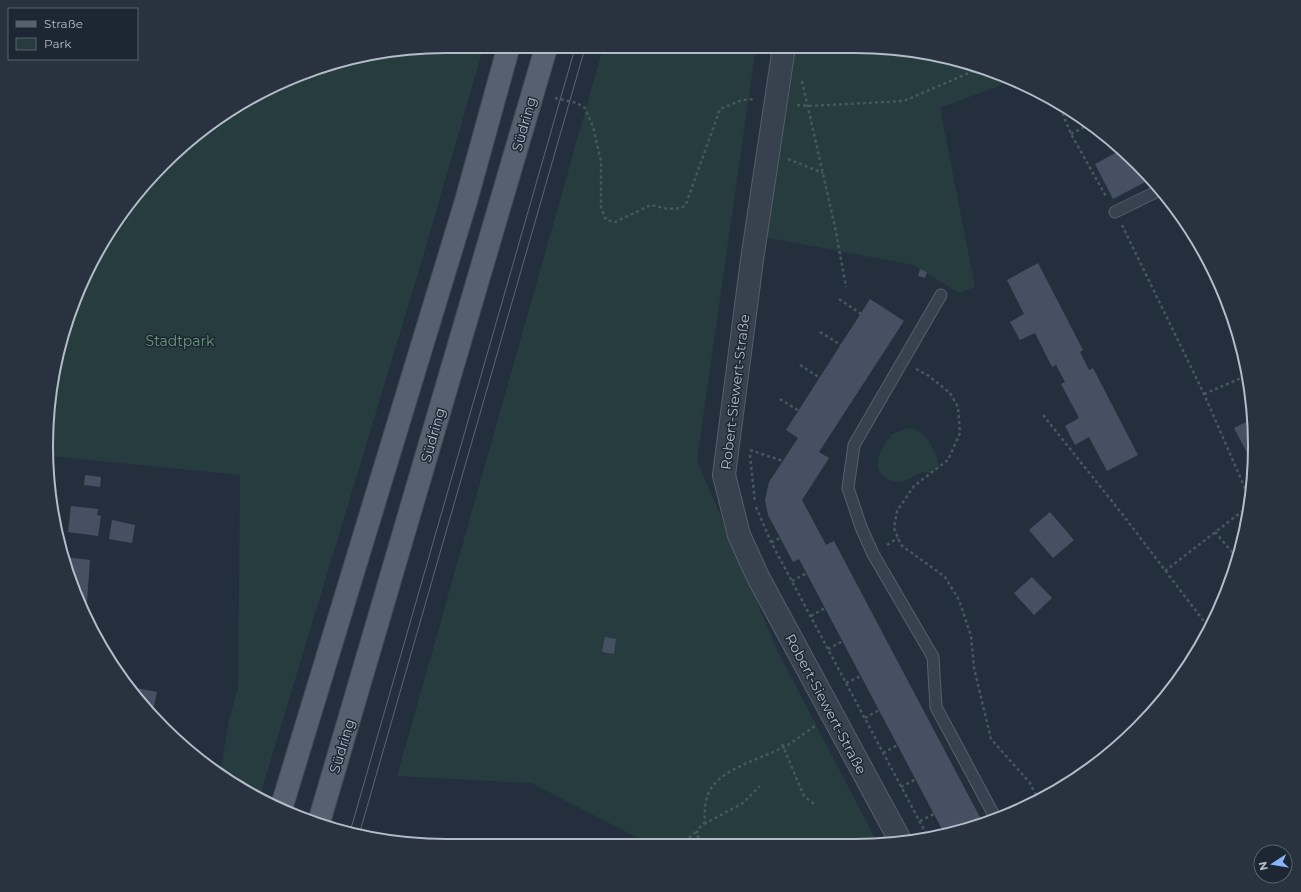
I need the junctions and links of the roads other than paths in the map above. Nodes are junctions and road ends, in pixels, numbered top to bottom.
1 (507, 53) edge
2 (545, 53) edge
3 (784, 53) edge
4 (1155, 193) edge
5 (1115, 212) road end
6 (942, 295) dead end
7 (283, 803) edge
8 (993, 813) edge
9 (320, 818) edge
10 (897, 837) edge

1 - 7 main road
2 - 9 main road, Südring
3 - 10 street, Robert-Siewert-Straße
4 - 5 lane
6 - 8 lane

